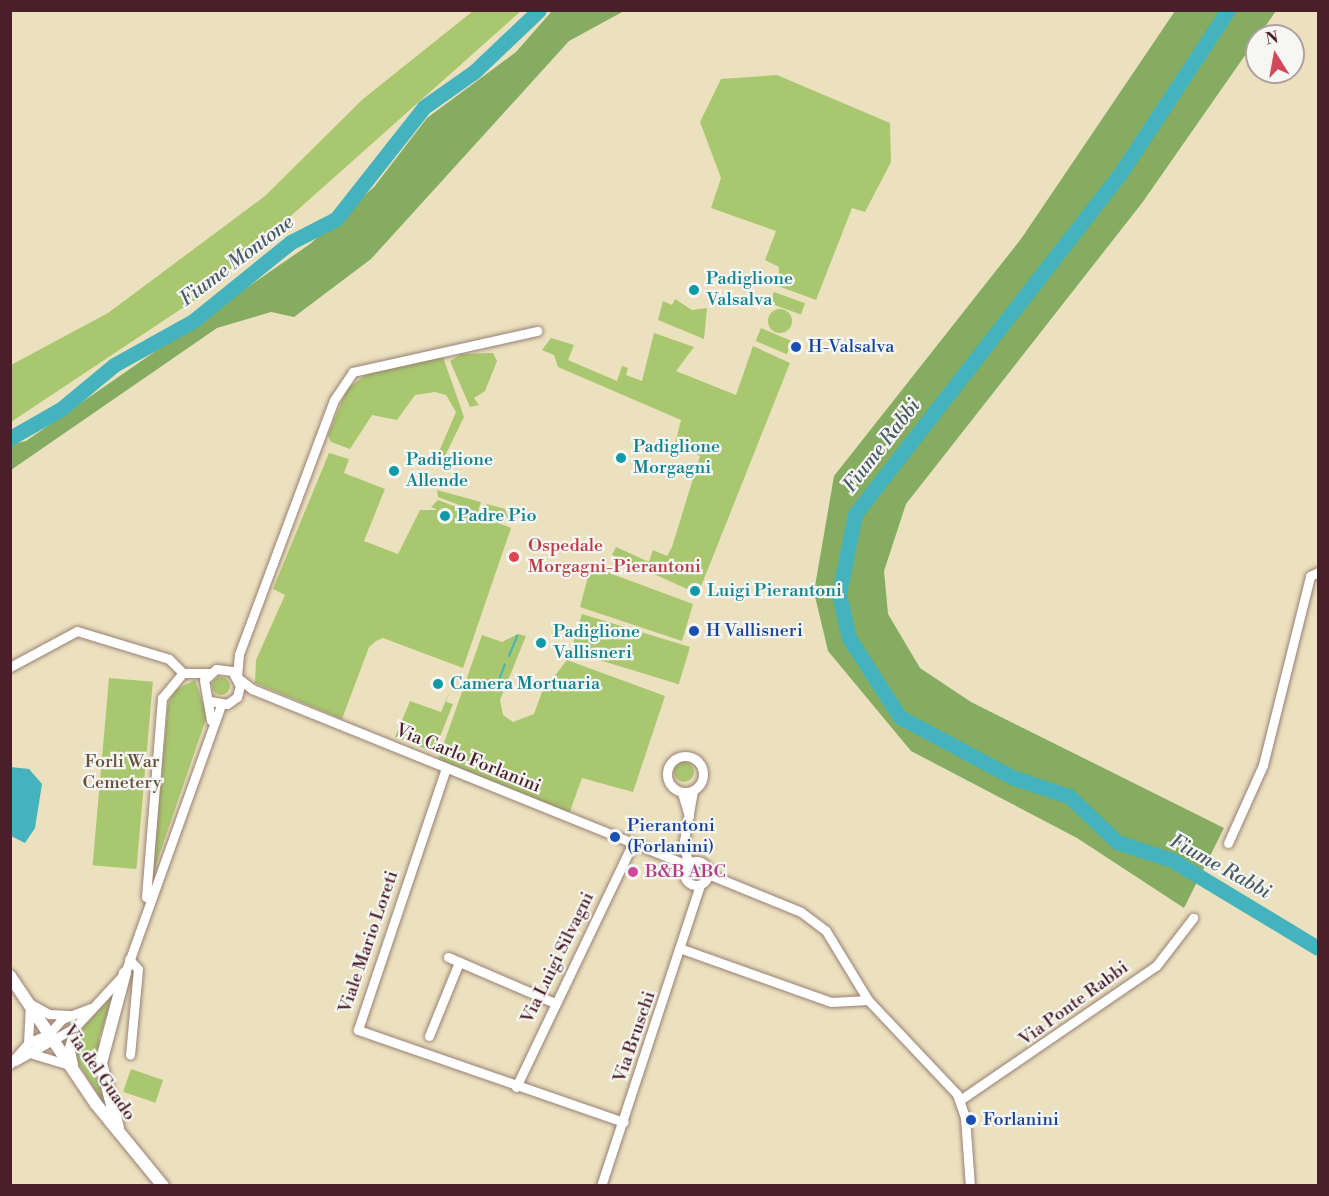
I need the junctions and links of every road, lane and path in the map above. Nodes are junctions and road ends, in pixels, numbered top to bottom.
1 (537, 331) dead end
2 (1318, 572) edge
3 (238, 660) junction
4 (10, 667) edge
5 (230, 670) junction
6 (188, 673) junction
7 (206, 677) junction
8 (238, 681) junction
9 (210, 701) junction
10 (221, 705) junction
11 (211, 723) junction
12 (446, 768) junction
13 (693, 791) junction
14 (682, 793) junction
15 (689, 816) junction
16 (1228, 843) dead end
17 (632, 845) junction
18 (689, 869) junction
19 (708, 874) junction
20 (700, 885) junction
21 (694, 897) junction
22 (145, 908) junction
23 (1193, 918) dead end
24 (682, 949) junction
25 (448, 957) dead end
26 (129, 959) junction
27 (459, 962) junction
28 (124, 973) junction
29 (10, 976) edge
30 (857, 984) junction
31 (868, 1000) junction
32 (846, 1002) junction
33 (29, 1003) junction
34 (555, 1003) junction
35 (91, 1008) junction
36 (70, 1016) junction
37 (76, 1026) junction
38 (50, 1036) junction
39 (429, 1036) dead end
40 (28, 1043) junction
41 (32, 1054) junction
42 (130, 1055) dead end
43 (11, 1063) edge
44 (74, 1070) junction
45 (516, 1087) junction
46 (960, 1101) junction
47 (623, 1122) junction
48 (120, 1135) junction
49 (164, 1185) edge
50 (601, 1185) edge
51 (970, 1185) edge

1 - 3 street
2 - 16 street
3 - 5 street
3 - 8 street
4 - 6 street
5 - 7 street
5 - 8 street
6 - 7 street
6 - 22 street
7 - 9 street
8 - 10 street
8 - 12 street, Via Carlo Forlanini
9 - 10 street
9 - 11 street
10 - 11 street
11 - 22 street
12 - 17 street, Via Carlo Forlanini
12 - 45 street, Viale Mario Loreti
13 - 14 street
13 - 14 street
13 - 15 street
14 - 15 street
15 - 18 street
17 - 18 street, Via Carlo Forlanini
17 - 34 street, Via Luigi Silvagni
18 - 19 street
18 - 20 street, Via Carlo Forlanini
18 - 21 street
19 - 20 street, Via Bruschi
19 - 30 street
20 - 21 street, Via Bruschi
21 - 24 street, Via Bruschi
22 - 26 street
23 - 46 street, Via Ponte Rabbi
24 - 32 street
24 - 47 street, Via Bruschi
25 - 27 street
26 - 28 street
26 - 42 street
27 - 34 street
27 - 39 street
28 - 35 street
28 - 48 street
29 - 33 street, Via del Guado
30 - 31 street
30 - 32 street
31 - 32 street
31 - 46 street
33 - 36 street
33 - 38 street, Via del Guado
33 - 40 street
34 - 45 street, Via Luigi Silvagni
35 - 36 street
35 - 37 street
36 - 38 street
37 - 38 street
37 - 44 street
38 - 40 street
38 - 41 street
38 - 44 street, Via del Guado
40 - 43 street
41 - 43 street
41 - 44 street
44 - 48 street, Via del Guado
45 - 47 street, Viale Mario Loreti
46 - 51 street
47 - 50 street, Via Bruschi
48 - 49 street, Via del Guado

